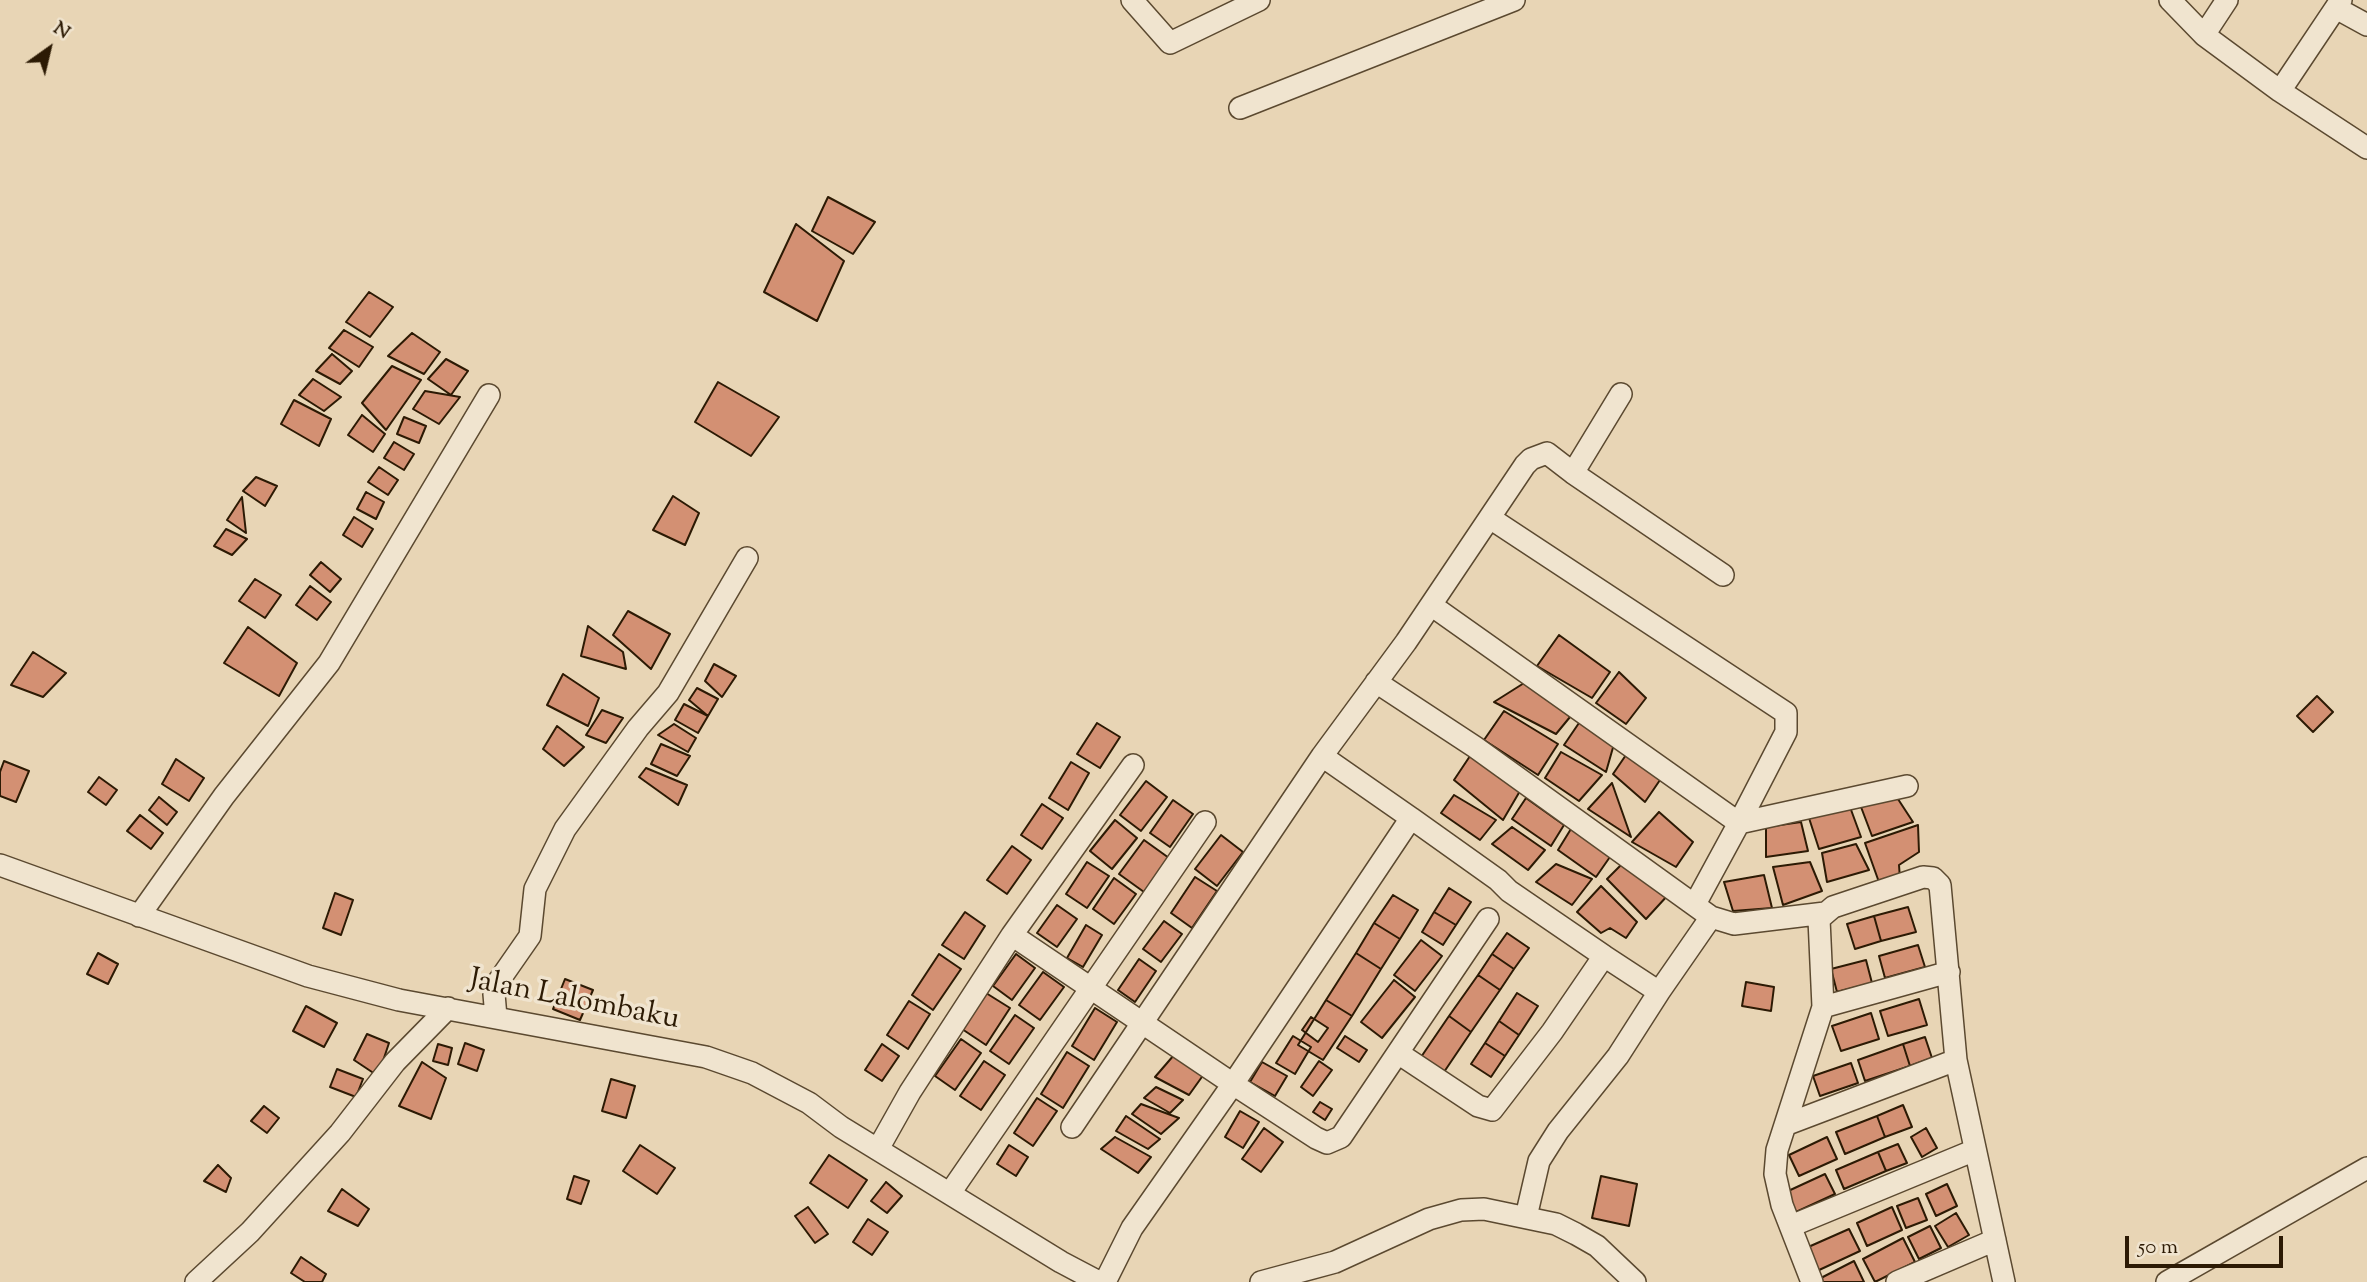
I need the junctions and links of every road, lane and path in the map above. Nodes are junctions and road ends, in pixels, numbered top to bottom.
1 (1132, 0) edge
2 (1259, 0) edge
3 (1514, 0) edge
4 (2170, 0) edge
5 (2227, 0) edge
6 (2339, 4) edge
7 (2367, 25) edge
8 (2204, 35) junction
9 (2280, 91) junction
10 (1240, 108) dead end
11 (2367, 148) edge
12 (1621, 394) dead end
13 (489, 395) dead end
14 (1573, 473) junction
15 (1490, 517) junction
16 (747, 558) dead end
17 (1723, 575) dead end
18 (1431, 605) junction
19 (1376, 682) junction
20 (1322, 757) junction
21 (1133, 765) dead end
22 (1907, 786) dead end
23 (1411, 818) junction
24 (1205, 822) dead end
25 (1739, 823) junction
26 (0, 865) edge
27 (1703, 911) junction
28 (1825, 913) junction
29 (138, 916) junction
30 (1488, 919) dead end
31 (1012, 934) junction
32 (1604, 956) junction
33 (1949, 972) junction
34 (1093, 987) junction
35 (1659, 992) junction
36 (1823, 1007) junction
37 (448, 1008) junction
38 (496, 1017) junction
39 (1141, 1021) junction
40 (1398, 1053) junction
41 (1956, 1060) junction
42 (1233, 1084) junction
43 (1785, 1125) junction
44 (1072, 1127) dead end
45 (878, 1149) junction
46 (1975, 1150) junction
47 (2367, 1168) edge
48 (950, 1193) junction
49 (1526, 1217) junction
50 (1791, 1226) junction
51 (1994, 1240) junction
52 (196, 1282) edge
53 (1099, 1282) edge
54 (1105, 1282) edge
55 (1261, 1282) edge
56 (1635, 1282) edge
57 (1812, 1282) edge
58 (1897, 1282) edge
59 (2004, 1282) edge
60 (2167, 1282) edge

1 - 2 street
3 - 10 street
4 - 8 street
5 - 8 street
6 - 7 street
6 - 9 street
8 - 9 street
9 - 11 street
12 - 14 street
13 - 29 street
14 - 15 street
14 - 17 street
15 - 18 street
15 - 25 street
16 - 38 street
18 - 19 street
18 - 25 street
19 - 20 street
19 - 27 street
20 - 23 street
20 - 39 street
21 - 31 street
22 - 25 street
23 - 32 street
23 - 42 street
24 - 34 street
25 - 27 street
26 - 29 street, Jalan Lalombaku
27 - 28 street
27 - 35 street
28 - 33 street
28 - 36 street
29 - 37 street, Jalan Lalombaku
30 - 40 street
31 - 34 street
31 - 45 street
32 - 35 street
32 - 40 street
33 - 36 street
33 - 41 street
34 - 39 street
34 - 48 street
35 - 49 street
36 - 43 street
37 - 38 street, Jalan Lalombaku
37 - 52 street
38 - 45 street, Jalan Lalombaku
39 - 42 street
39 - 44 street
40 - 42 street
41 - 43 street
41 - 46 street
42 - 54 street
43 - 50 street
45 - 48 street, Jalan Lalombaku
46 - 50 street
46 - 51 street
47 - 60 street
48 - 53 street, Jalan Lalombaku
49 - 55 street
49 - 56 street
50 - 57 street
51 - 58 street
51 - 59 street

